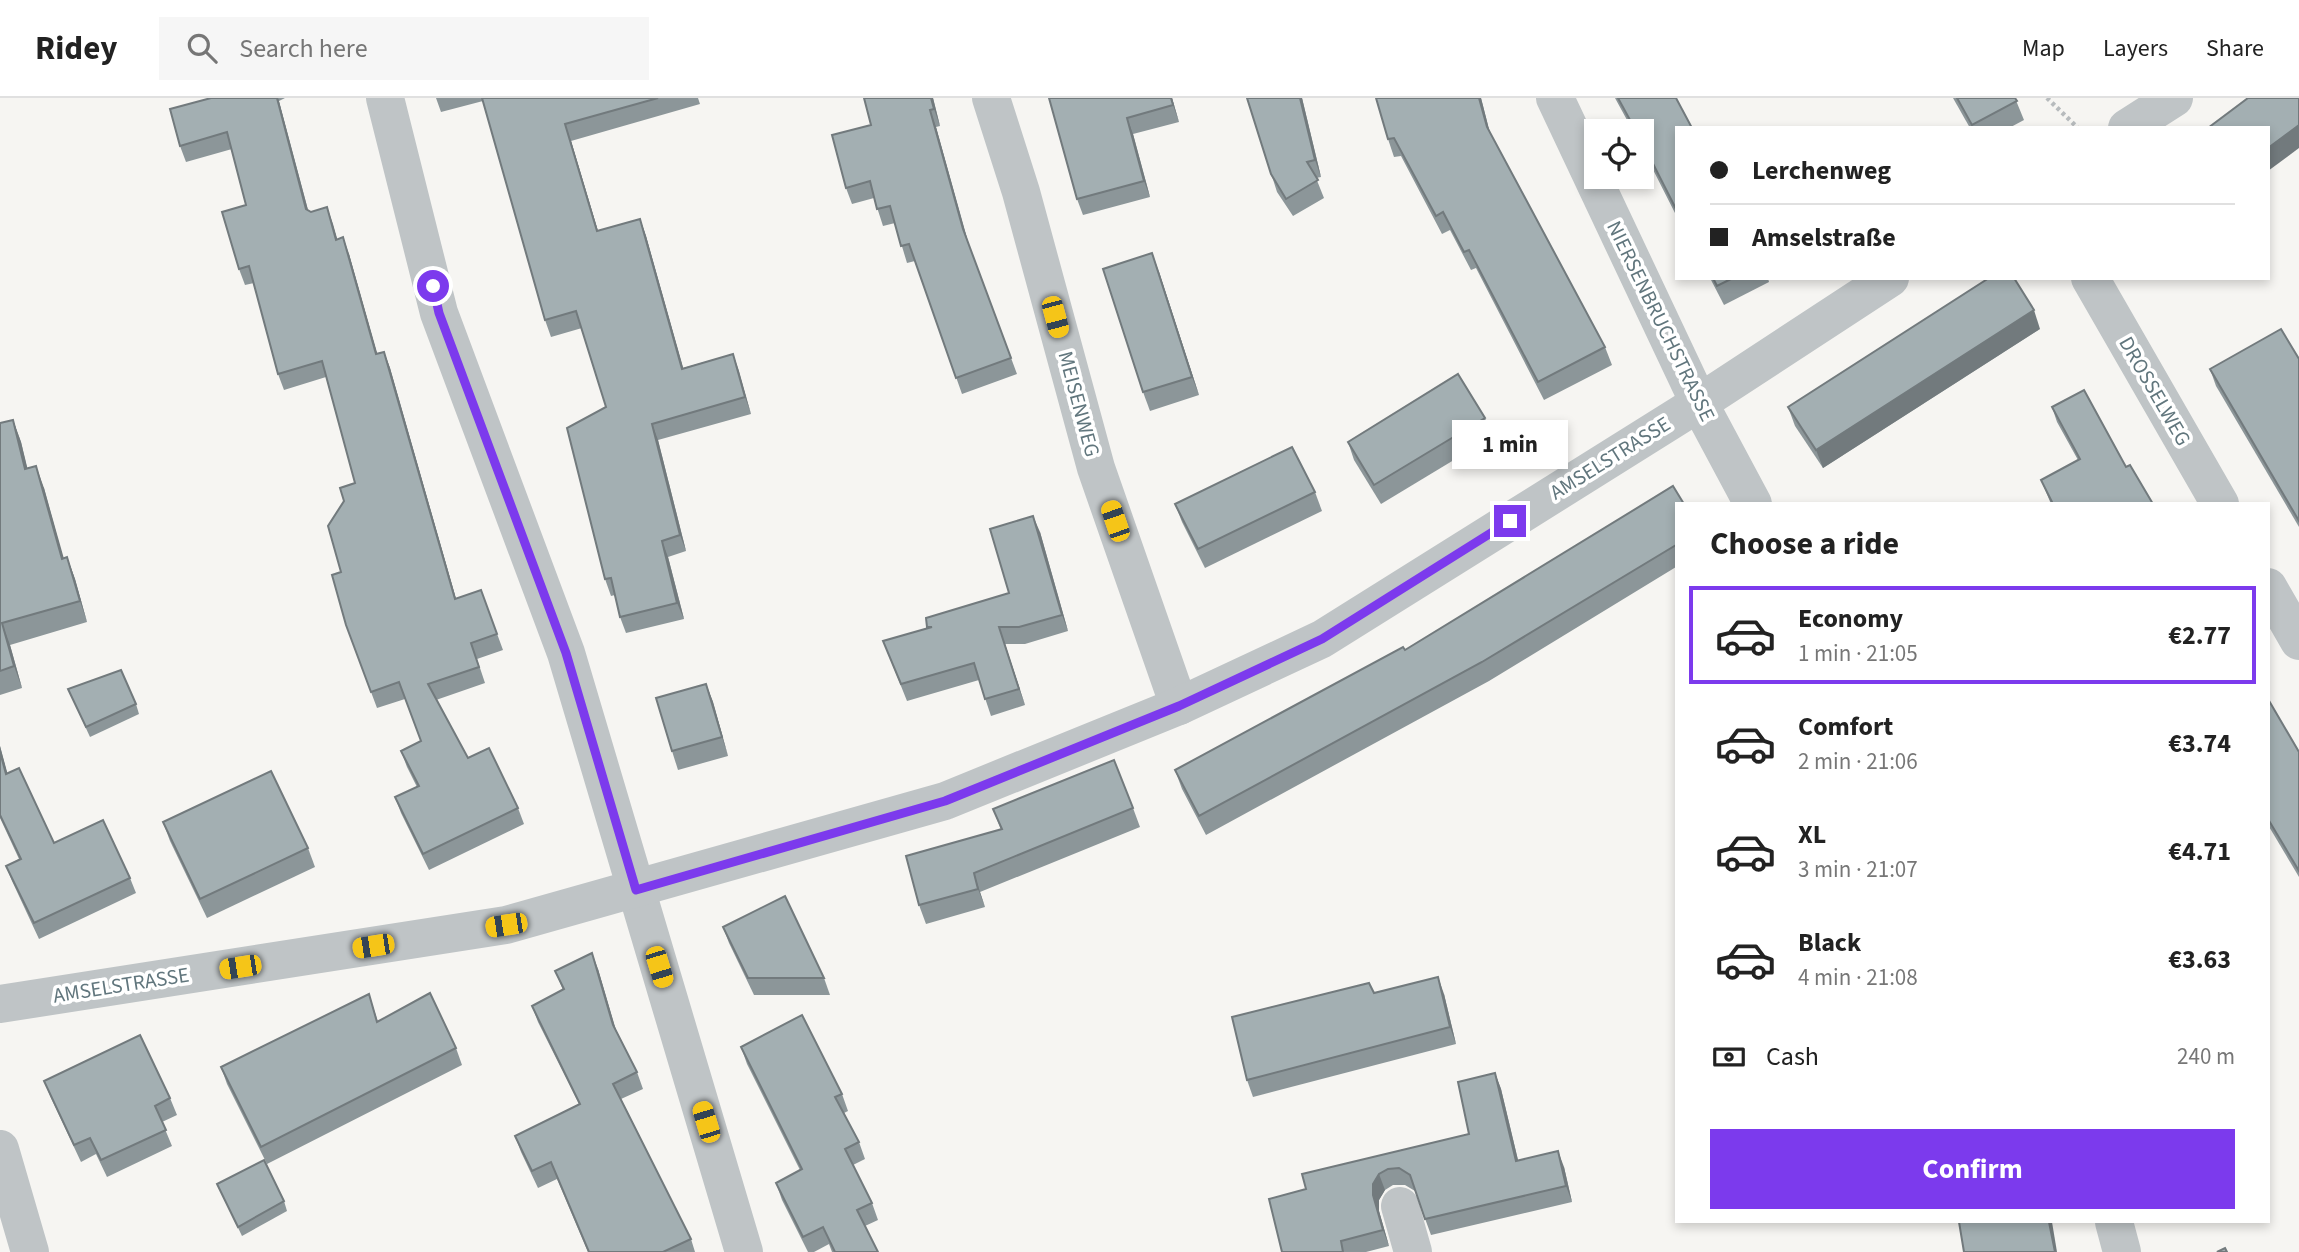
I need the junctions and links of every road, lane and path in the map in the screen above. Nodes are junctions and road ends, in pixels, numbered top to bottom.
1 (385, 98) edge
2 (991, 98) edge
3 (1555, 98) edge
4 (2047, 98) edge
5 (2174, 98) edge
6 (2076, 126) edge
7 (2130, 126) edge
8 (1887, 280) edge
9 (2091, 280) edge
10 (1699, 403) junction
11 (1751, 502) edge
12 (2219, 502) edge
13 (2270, 590) edge
14 (2299, 641) edge
15 (1179, 706) junction
16 (636, 890) junction
17 (0, 1004) edge
18 (0, 1149) edge
19 (1400, 1206) dead end
20 (2114, 1223) edge
21 (30, 1252) edge
22 (744, 1252) edge
23 (1413, 1252) edge
24 (2122, 1252) edge

1 - 16 street
2 - 15 street, MEISENWEG
3 - 10 street, NIERSENBRUCHSTRASSE
4 - 6 path
5 - 7 street
8 - 10 street, AMSELSTRASSE
9 - 12 street, DROSSELWEG
10 - 11 street, NIERSENBRUCHSTRASSE
10 - 15 street, AMSELSTRASSE
13 - 14 street
15 - 16 street, AMSELSTRASSE
16 - 17 street, AMSELSTRASSE
16 - 22 street
18 - 21 street
19 - 23 street
20 - 24 street

